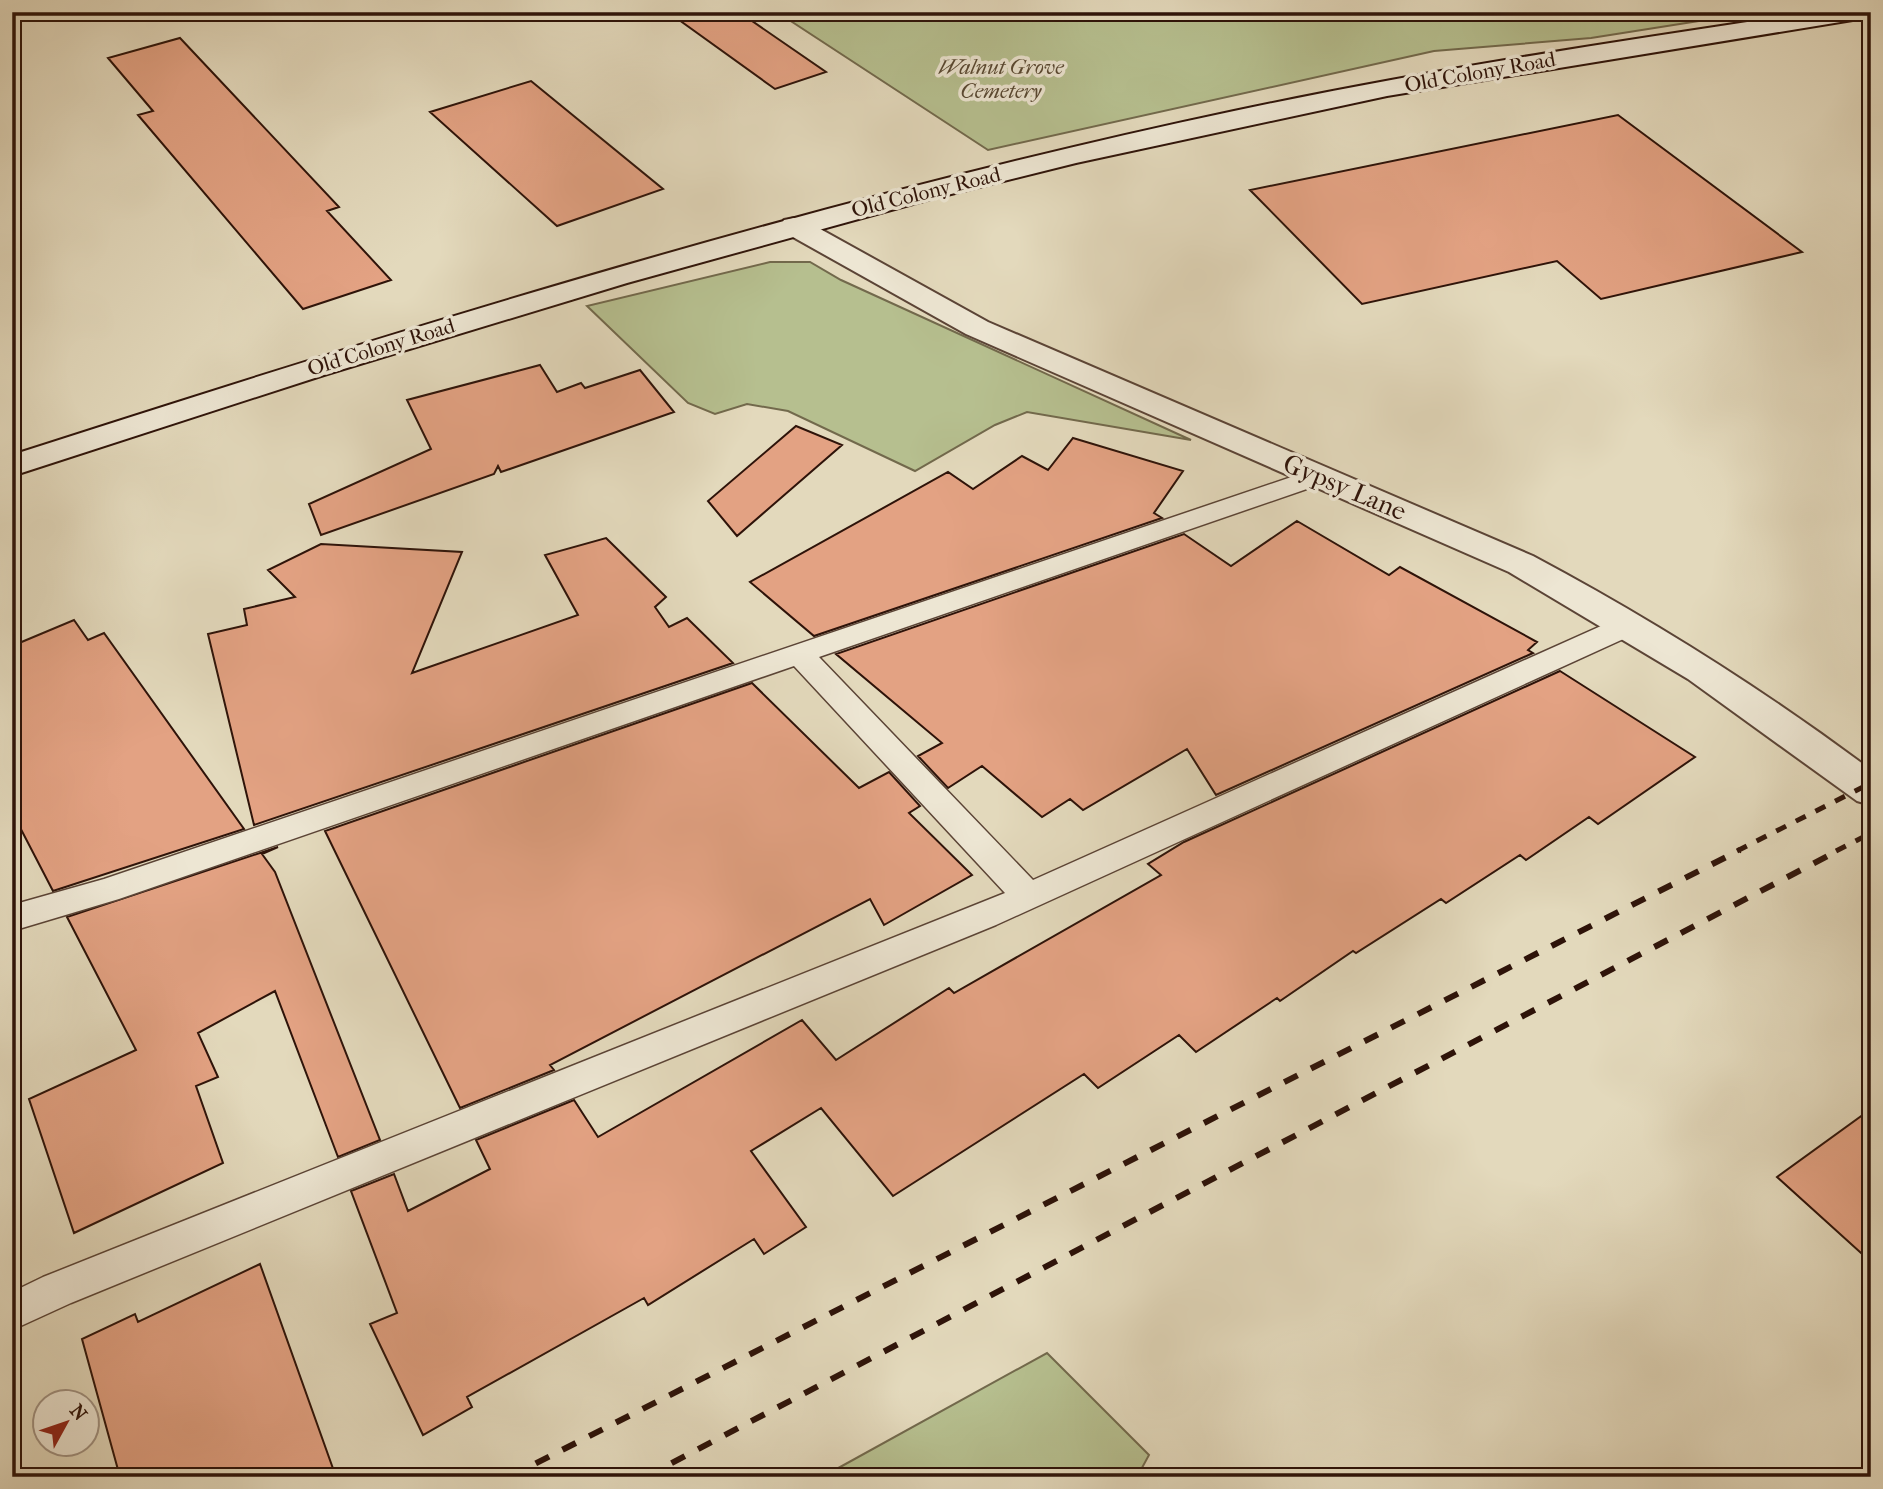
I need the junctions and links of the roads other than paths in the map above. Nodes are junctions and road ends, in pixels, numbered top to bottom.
1 (1863, 12) edge
2 (794, 226) junction
3 (12, 466) edge
4 (1318, 476) junction
5 (1631, 624) junction
6 (799, 653) junction
7 (1871, 790) edge
8 (1028, 897) junction
9 (12, 918) edge
10 (12, 1312) edge

1 - 2 main road, Old Colony Road
2 - 3 main road, Old Colony Road
2 - 4 main road, Gypsy Lane
4 - 5 main road, Gypsy Lane
4 - 6 lane
5 - 7 main road, Gypsy Lane
5 - 8 lane
6 - 8 lane
6 - 9 lane
8 - 10 lane

